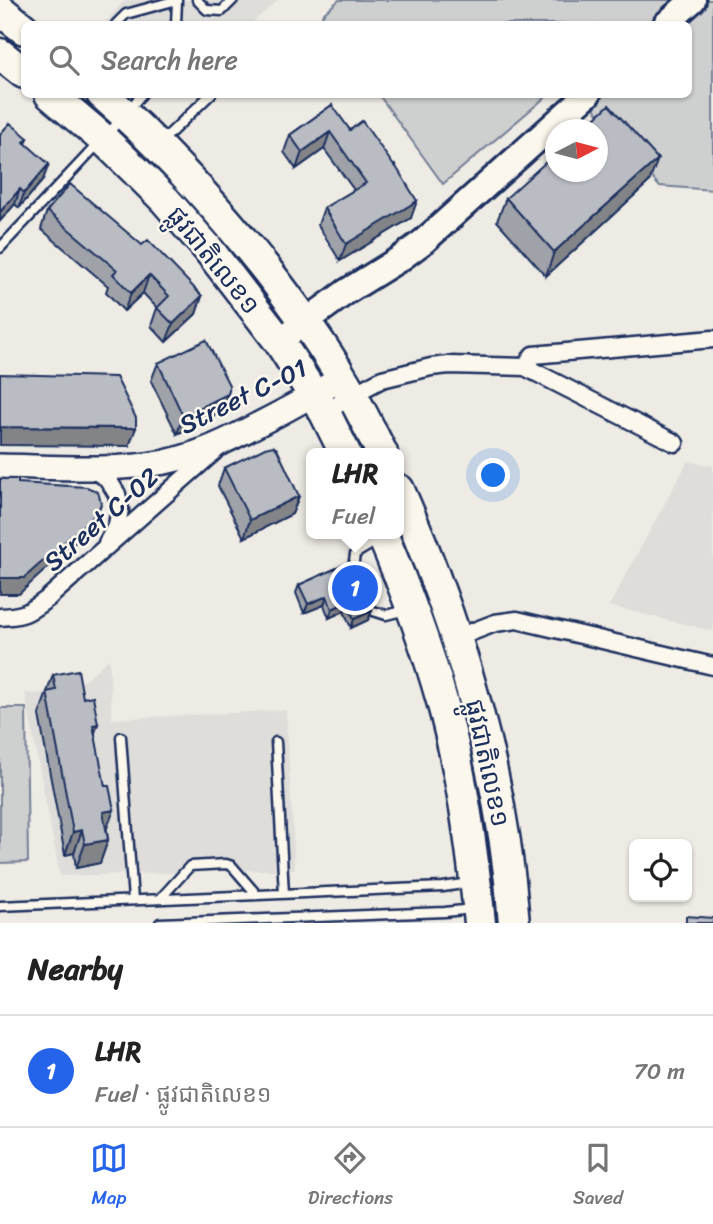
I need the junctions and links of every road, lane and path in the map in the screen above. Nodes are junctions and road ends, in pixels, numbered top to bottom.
1 (177, 0) edge
2 (197, 0) edge
3 (233, 0) edge
4 (693, 0) edge
5 (0, 10) edge
6 (120, 21) edge
7 (176, 21) edge
8 (669, 21) edge
9 (21, 27) edge
10 (0, 54) edge
11 (21, 71) edge
12 (56, 98) edge
13 (114, 98) edge
14 (207, 98) edge
15 (584, 98) edge
16 (133, 104) edge
17 (103, 139) junction
18 (158, 145) junction
19 (0, 248) edge
20 (306, 321) junction
21 (713, 339) edge
22 (279, 341) junction
23 (525, 367) junction
24 (347, 386) junction
25 (319, 404) junction
26 (226, 441) junction
27 (675, 443) dead end
28 (342, 448) edge
29 (379, 448) edge
30 (0, 466) edge
31 (88, 467) junction
32 (404, 502) edge
33 (377, 539) edge
34 (385, 539) edge
35 (103, 551) junction
36 (412, 608) junction
37 (0, 617) edge
38 (456, 638) junction
39 (713, 666) edge
40 (121, 737) dead end
41 (275, 742) dead end
42 (284, 894) junction
43 (257, 895) junction
44 (160, 899) junction
45 (133, 900) junction
46 (478, 904) edge
47 (0, 906) edge
48 (160, 923) edge
49 (514, 923) edge

1 - 6 lane
1 - 7 lane
2 - 3 lane
4 - 8 main road
5 - 9 highway
10 - 11 highway
12 - 17 highway, ផ្លូវជាតិលេខ១
13 - 16 highway, ផ្លូវជាតិលេខ១
14 - 18 lane
15 - 20 main road
16 - 17 lane
16 - 18 highway, ផ្លូវជាតិលេខ១
17 - 19 lane
17 - 22 highway, ផ្លូវជាតិលេខ១
18 - 20 highway, ផ្លូវជាតិលេខ១
20 - 22 main road
20 - 24 highway, ផ្លូវជាតិលេខ១
21 - 23 street
22 - 25 highway, ផ្លូវជាតិលេខ១
23 - 24 street
23 - 27 street
24 - 25 street, Street C-01
24 - 29 highway, ផ្លូវជាតិលេខ១
25 - 26 street, Street C-01
25 - 28 highway, ផ្លូវជាតិលេខ១
26 - 31 street, Street C-01
26 - 35 street, Street C-02
30 - 31 street, Street C-01
31 - 35 street
32 - 38 highway, ផ្លូវជាតិលេខ១
33 - 36 lane
34 - 36 highway, ផ្លូវជាតិលេខ១
35 - 37 street, Street C-02
36 - 46 highway, ផ្លូវជាតិលេខ១
38 - 39 street
38 - 49 highway, ផ្លូវជាតិលេខ១
40 - 45 lane
41 - 42 lane
42 - 43 lane
42 - 46 lane
43 - 44 lane
43 - 44 lane
44 - 45 lane
45 - 47 lane
46 - 48 lane

